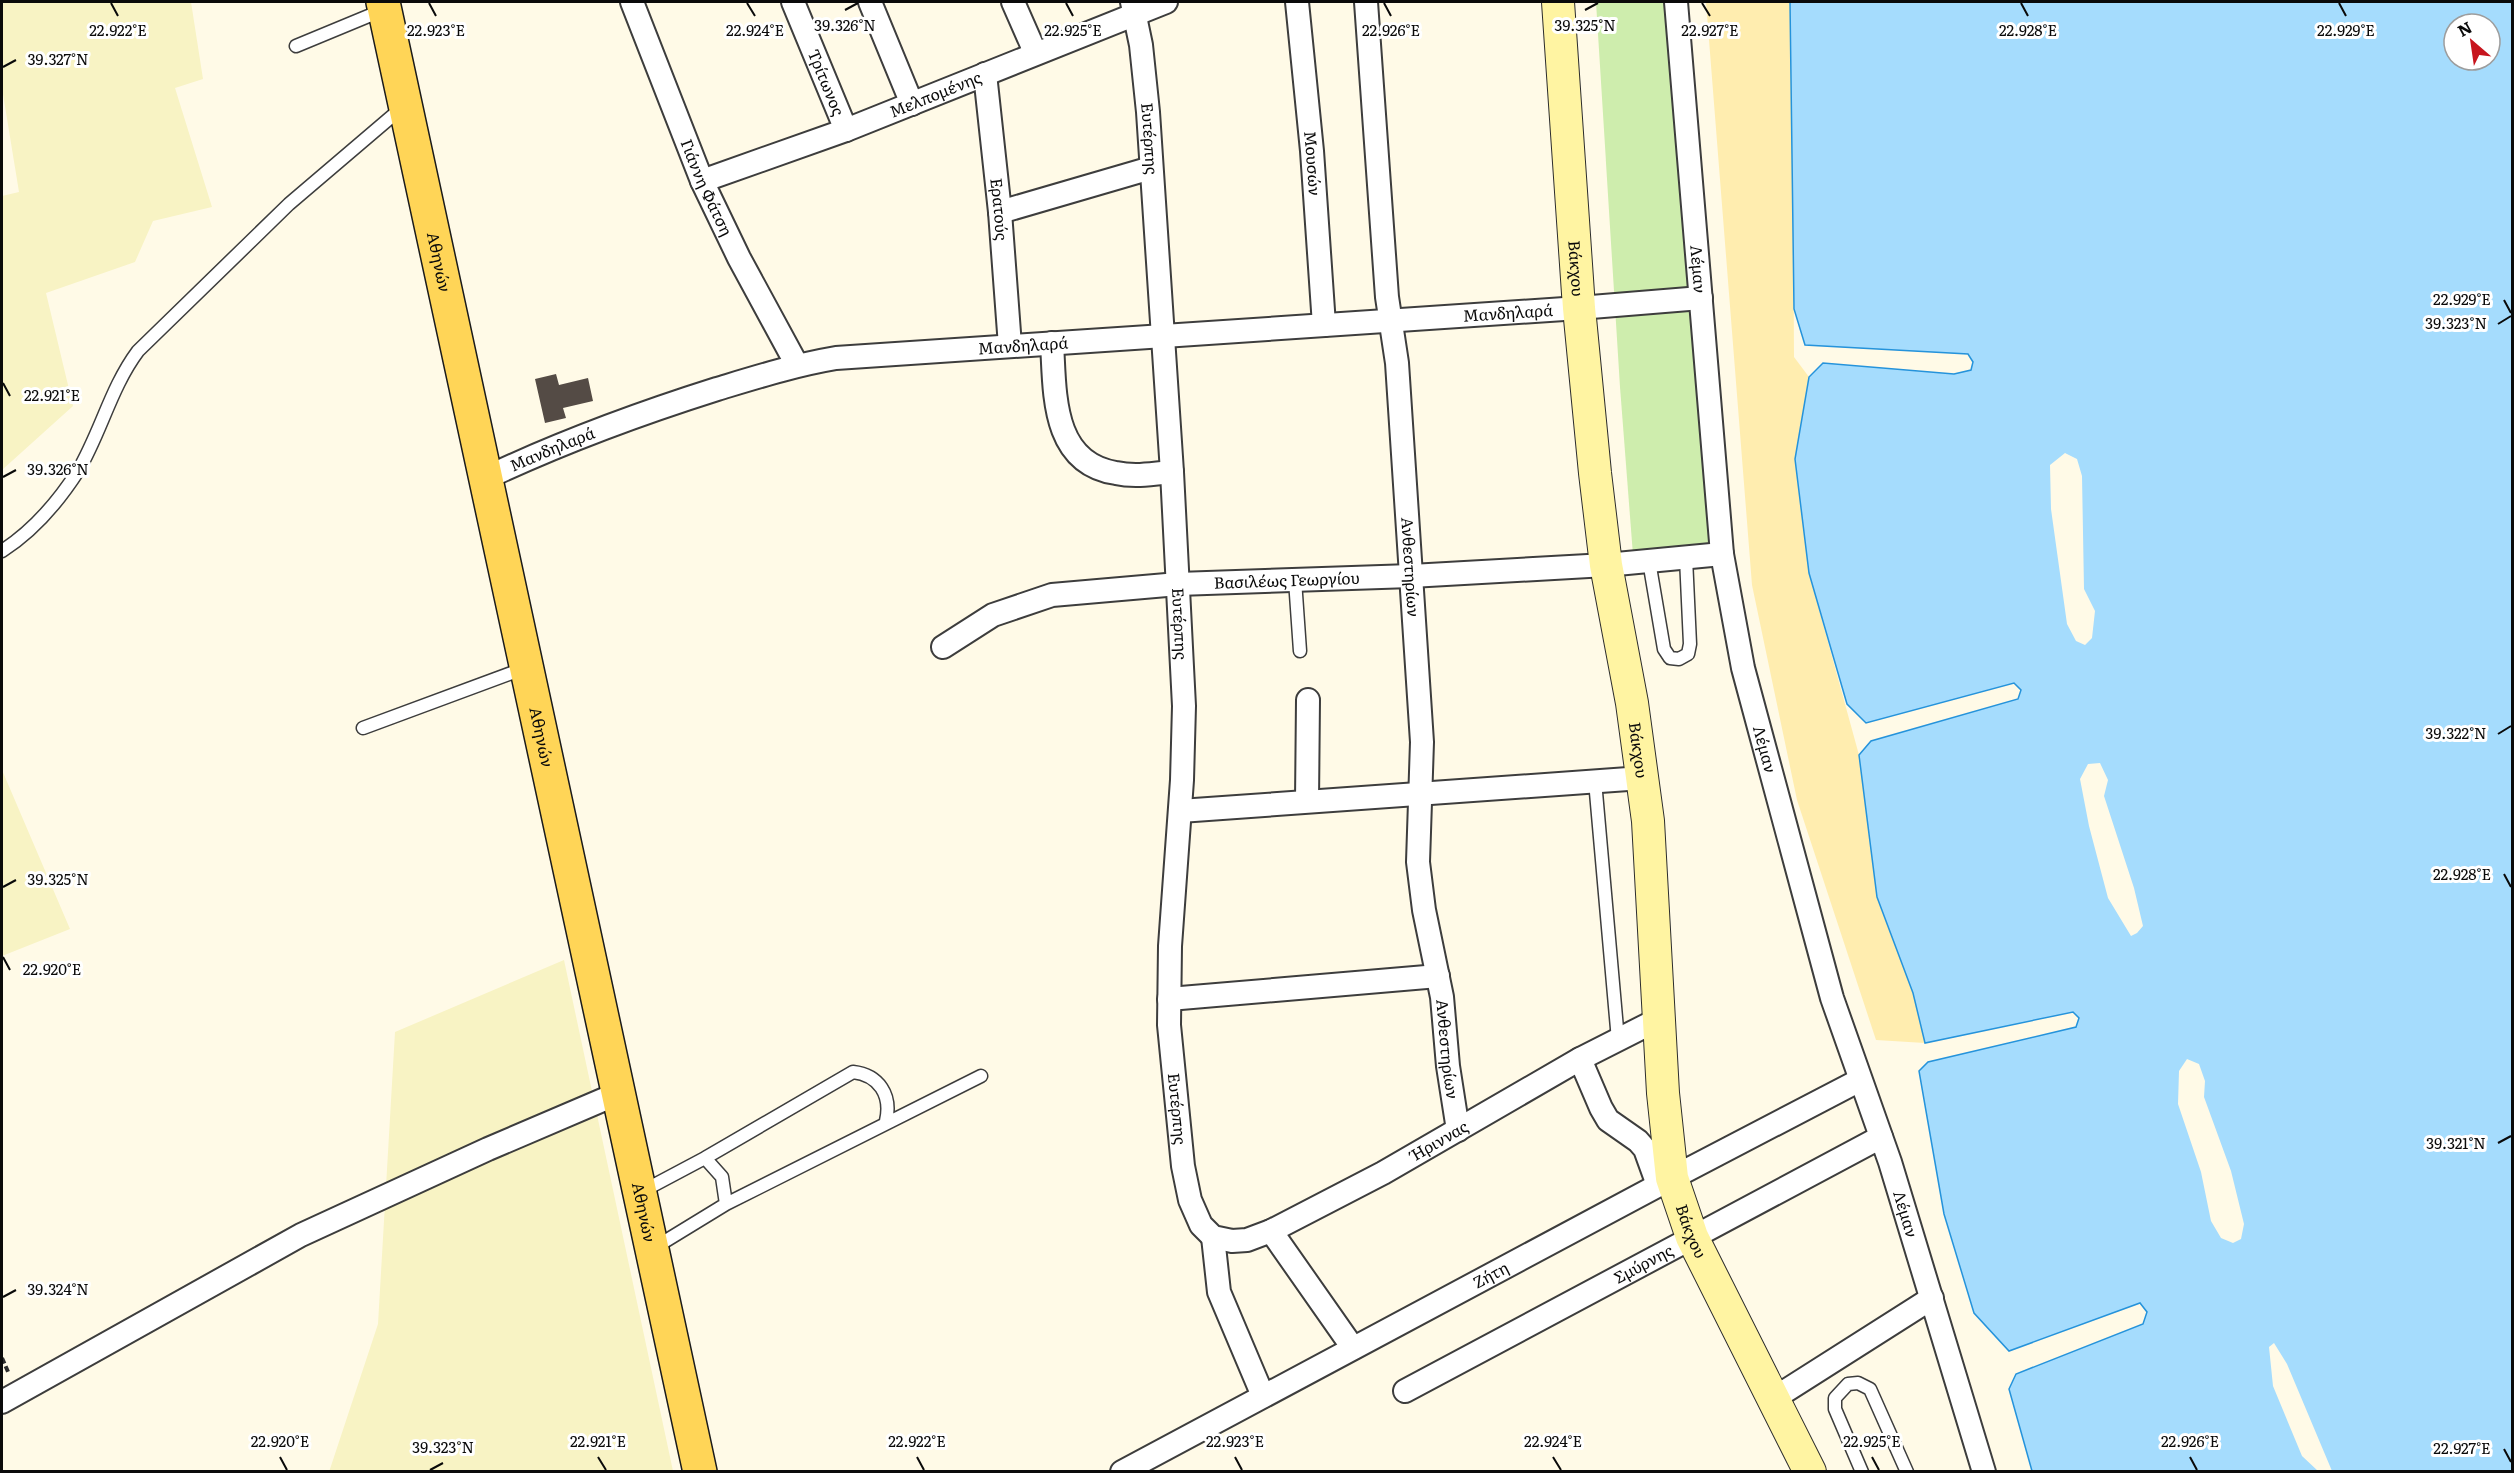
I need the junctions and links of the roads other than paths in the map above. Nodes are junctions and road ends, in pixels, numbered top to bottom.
1 (632, 2) edge
2 (793, 2) edge
3 (870, 2) edge
4 (1013, 2) edge
5 (1167, 2) edge
6 (1297, 2) edge
7 (1366, 2) edge
8 (1558, 2) edge
9 (1676, 2) edge
10 (384, 5) edge
11 (1133, 8) edge
12 (296, 46) dead end
13 (1035, 52) junction
14 (985, 74) junction
15 (912, 104) junction
16 (406, 105) junction
17 (846, 130) junction
18 (1151, 168) junction
19 (702, 181) junction
20 (1000, 212) junction
21 (1701, 298) junction
22 (1579, 308) junction
23 (1390, 320) junction
24 (1324, 325) junction
25 (1162, 336) junction
26 (1052, 343) junction
27 (1010, 346) junction
28 (797, 365) junction
29 (1172, 472) junction
30 (488, 477) junction
31 (2, 551) edge
32 (1722, 554) junction
33 (1686, 558) junction
34 (1649, 561) junction
35 (1606, 565) junction
36 (1411, 576) junction
37 (1295, 580) junction
38 (1178, 584) junction
39 (943, 647) dead end
40 (1300, 651) dead end
41 (528, 667) junction
42 (1308, 700) dead end
43 (363, 728) dead end
44 (1642, 778) junction
45 (1595, 781) junction
46 (1420, 794) junction
47 (1307, 801) junction
48 (1180, 811) junction
49 (1438, 976) junction
50 (1169, 999) junction
51 (1659, 1019) junction
52 (1618, 1040) junction
53 (1580, 1059) junction
54 (981, 1076) dead end
55 (1860, 1080) junction
56 (620, 1093) junction
57 (886, 1121) junction
58 (1458, 1130) junction
59 (1881, 1137) junction
60 (705, 1158) junction
61 (1665, 1182) junction
62 (640, 1192) junction
63 (726, 1203) junction
64 (1271, 1231) junction
65 (1213, 1237) junction
66 (1692, 1237) junction
67 (653, 1249) junction
68 (1932, 1298) junction
69 (1353, 1348) junction
70 (1405, 1391) dead end
71 (1263, 1396) junction
72 (1773, 1399) junction
73 (2, 1402) edge
74 (700, 1472) edge
75 (1122, 1472) edge
76 (1810, 1472) edge
77 (1862, 1472) edge
78 (1907, 1472) edge
79 (1984, 1472) edge

1 - 19 street, Γιάννη Φάτση
2 - 17 street, Τρίτωνος
3 - 15 street
4 - 13 street
5 - 11 street, Μελπομένης
6 - 24 street, Μουσών
7 - 23 street, Ανθεστηρίων
8 - 22 street, Βάκχου
9 - 21 street, Λέμαν
10 - 12 lane
10 - 16 main road, Αθηνών
11 - 13 street, Μελπομένης
11 - 18 street, Ευτέρπης
13 - 14 street, Μελπομένης
14 - 15 street, Μελπομένης
14 - 20 street, Ερατούς
15 - 17 street, Μελπομένης
16 - 30 main road, Αθηνών
16 - 31 lane
17 - 19 street, Μελπομένης
18 - 20 street
18 - 25 street, Ευτέρπης
19 - 28 street, Γιάννη Φάτση
20 - 27 street, Ερατούς
21 - 22 street, Μανδηλαρά
21 - 32 street, Λέμαν
22 - 23 street, Μανδηλαρά
22 - 35 street, Βάκχου
23 - 24 street, Μανδηλαρά
23 - 36 street, Ανθεστηρίων
24 - 25 street, Μανδηλαρά
25 - 26 street, Μανδηλαρά
25 - 29 street, Ευτέρπης
26 - 27 street, Μανδηλαρά
26 - 29 street
27 - 28 street, Μανδηλαρά
28 - 30 street, Μανδηλαρά
29 - 38 street, Ευτέρπης
30 - 41 main road, Αθηνών
32 - 33 street, Βασιλέως Γεωργίου
32 - 55 street, Λέμαν
33 - 34 street, Βασιλέως Γεωργίου
33 - 34 lane
34 - 35 street, Βασιλέως Γεωργίου
35 - 36 street, Βασιλέως Γεωργίου
35 - 44 street, Βάκχου
36 - 37 street, Βασιλέως Γεωργίου
36 - 46 street, Ανθεστηρίων
37 - 38 street, Βασιλέως Γεωργίου
37 - 40 lane
38 - 39 street, Βασιλέως Γεωργίου
38 - 48 street, Ευτέρπης
41 - 43 lane
41 - 56 main road, Αθηνών
42 - 47 street
44 - 45 street
44 - 51 street, Βάκχου
45 - 46 street
45 - 52 lane
46 - 47 street
46 - 49 street, Ανθεστηρίων
47 - 48 street
48 - 50 street, Ευτέρπης
49 - 50 street
49 - 58 street, Ανθεστηρίων
50 - 65 street, Ευτέρπης
51 - 52 street, Ήριννας
51 - 61 street, Βάκχου
52 - 53 street, Ήριννας
53 - 58 street, Ήριννας
53 - 61 street
54 - 57 lane
55 - 59 street, Λέμαν
55 - 61 street, Ζήτη
56 - 62 main road, Αθηνών
56 - 73 street
57 - 60 lane
57 - 63 lane
58 - 64 street, Ήριννας
59 - 66 street, Σμύρνης
59 - 68 street, Λέμαν
60 - 62 lane
60 - 63 lane
61 - 66 street, Βάκχου
61 - 69 street, Ζήτη
62 - 67 main road, Αθηνών
63 - 67 lane
64 - 65 street, Ήριννας
64 - 69 street
65 - 71 street
66 - 70 street, Σμύρνης
66 - 72 street, Βάκχου
67 - 74 main road, Αθηνών
68 - 72 street
68 - 79 street, Λέμαν
69 - 71 street, Ζήτη
71 - 75 street, Ζήτη
72 - 76 street, Βάκχου
77 - 78 lane

